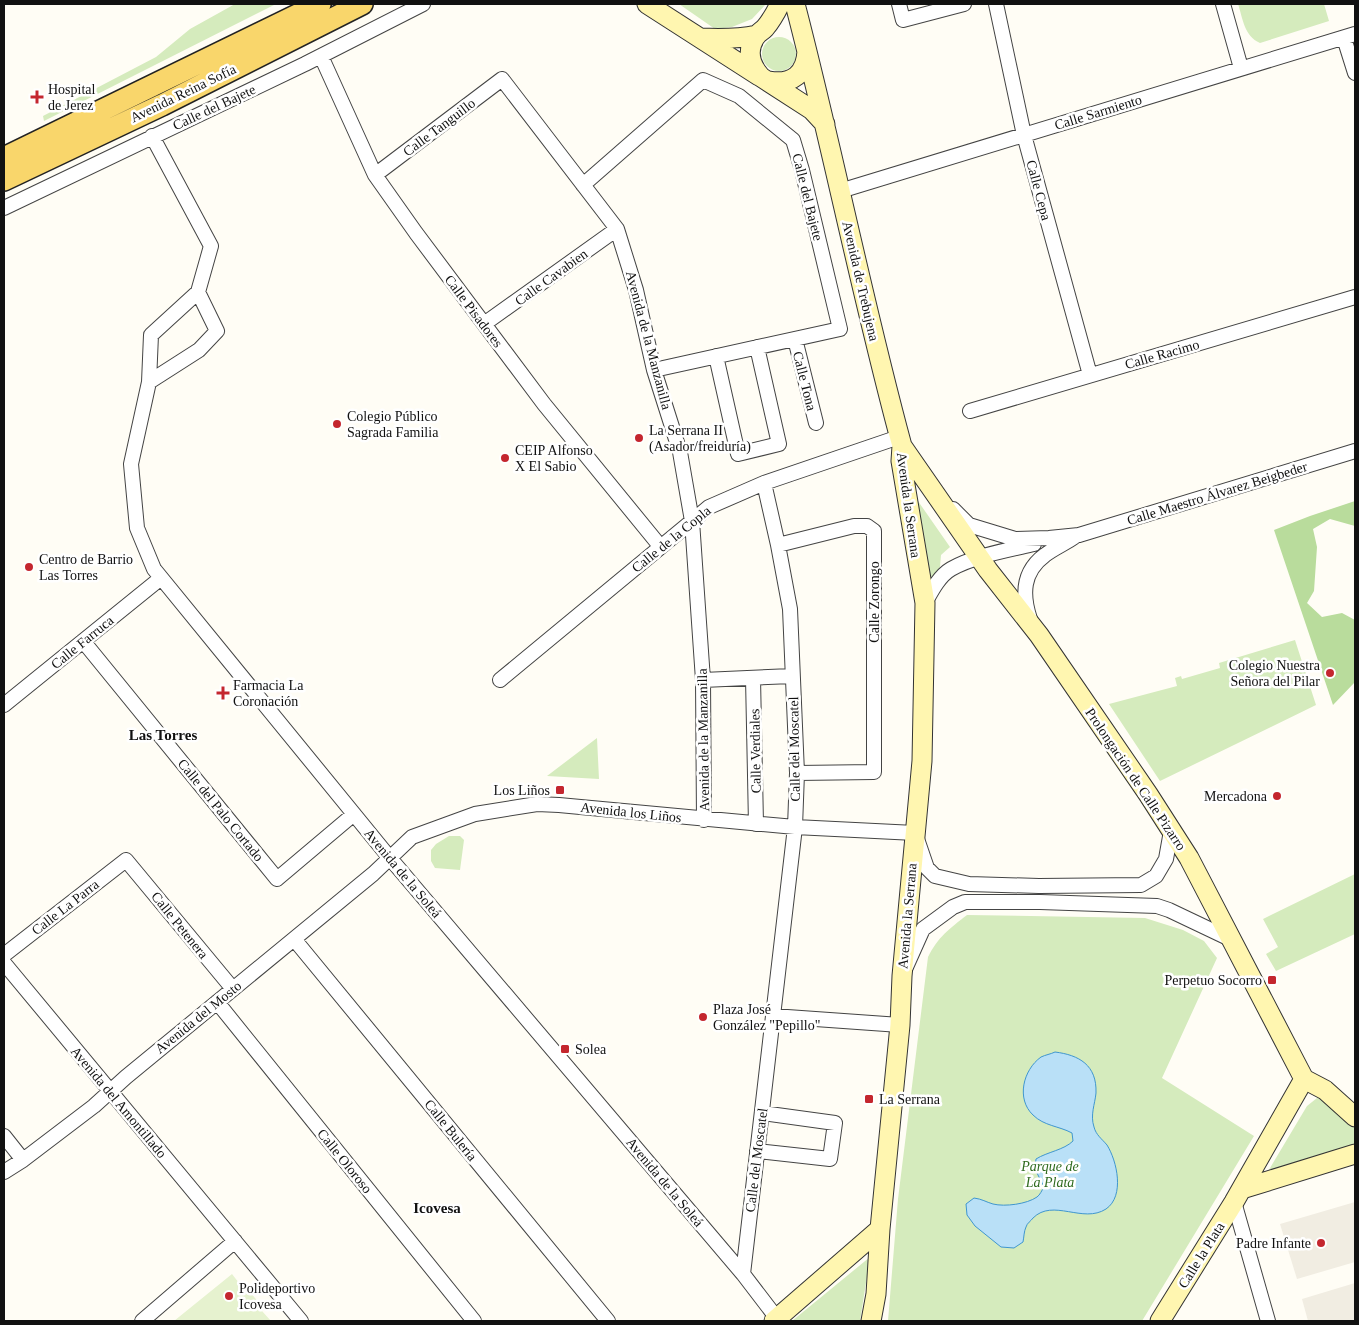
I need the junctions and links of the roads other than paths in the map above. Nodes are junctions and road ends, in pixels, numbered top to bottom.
1 (320, 4) edge
2 (362, 4) edge
3 (424, 4) edge
4 (647, 4) edge
5 (780, 4) edge
6 (795, 4) edge
7 (899, 4) edge
8 (964, 4) edge
9 (996, 4) edge
10 (1223, 4) edge
11 (761, 32) junction
12 (1350, 36) edge
13 (700, 38) junction
14 (806, 46) junction
15 (321, 56) junction
16 (1241, 68) junction
17 (1355, 73) edge
18 (502, 78) joint
19 (765, 79) junction
20 (825, 124) junction
21 (1024, 135) junction
22 (152, 136) junction
23 (4, 158) edge
24 (376, 175) junction
25 (4, 180) edge
26 (583, 184) junction
27 (840, 190) junction
28 (4, 208) edge
29 (617, 229) junction
30 (198, 292) junction
31 (1355, 297) edge
32 (484, 324) junction
33 (795, 339) junction
34 (757, 347) junction
35 (716, 356) junction
36 (654, 370) junction
37 (1090, 375) junction
38 (149, 382) junction
39 (970, 411) dead end
40 (816, 423) dead end
41 (901, 441) junction
42 (1355, 451) edge
43 (764, 483) junction
44 (929, 486) junction
45 (692, 521) junction
46 (1078, 535) junction
47 (1064, 536) junction
48 (778, 545) junction
49 (660, 546) junction
50 (980, 558) junction
51 (161, 578) junction
52 (925, 603) junction
53 (1032, 626) junction
54 (83, 641) junction
55 (792, 676) junction
56 (753, 678) junction
57 (500, 680) dead end
58 (703, 680) junction
59 (4, 705) edge
60 (797, 773) junction
61 (354, 814) junction
62 (704, 820) junction
63 (756, 824) junction
64 (795, 828) junction
65 (1171, 831) junction
66 (915, 833) junction
67 (389, 857) junction
68 (126, 860) joint
69 (294, 939) junction
70 (1230, 939) junction
71 (4, 955) edge
72 (4, 963) edge
73 (902, 976) junction
74 (233, 989) junction
75 (217, 1002) junction
76 (773, 1016) junction
77 (900, 1025) junction
78 (1304, 1079) junction
79 (110, 1091) junction
80 (762, 1112) junction
81 (1355, 1116) edge
82 (4, 1136) edge
83 (757, 1152) junction
84 (1355, 1154) edge
85 (23, 1160) junction
86 (4, 1172) edge
87 (1238, 1195) junction
88 (880, 1229) junction
89 (235, 1241) junction
90 (743, 1274) junction
91 (777, 1320) edge
92 (142, 1321) edge
93 (301, 1321) edge
94 (474, 1321) edge
95 (608, 1321) edge
96 (871, 1321) edge
97 (1160, 1321) edge
98 (1268, 1321) edge

1 - 23 main road, Avenida Reina Sofía
2 - 25 main road, Avenida Reina Sofía
3 - 15 street, Calle del Bajete
4 - 13 main road
5 - 11 main road
6 - 14 main road, Avenida de Trebujena
7 - 8 street
9 - 21 street, Calle Cepa
10 - 16 street
11 - 13 main road
11 - 14 main road
11 - 19 main road
12 - 16 street, Calle Sarmiento
12 - 17 street
13 - 19 main road
14 - 19 main road
14 - 20 main road, Avenida de Trebujena
15 - 22 street, Calle del Bajete
15 - 24 street, Calle Pisadores
16 - 21 street, Calle Sarmiento
18 - 24 street, Calle Tanguillo
18 - 26 street, Avenida de la Manzanilla
19 - 20 main road
20 - 27 main road, Avenida de Trebujena
21 - 27 street, Calle Sarmiento
21 - 37 street, Calle Cepa
22 - 28 street, Calle del Bajete
22 - 30 street
24 - 32 street, Calle Pisadores
26 - 29 street, Avenida de la Manzanilla
26 - 33 street, Calle del Bajete
27 - 41 main road, Avenida de Trebujena
29 - 32 street, Calle Cavabien
29 - 36 street, Avenida de la Manzanilla
30 - 38 street, Avenida de la Soleá
30 - 38 street
31 - 37 street, Calle Racimo
32 - 49 street, Calle Pisadores
33 - 34 street, Calle del Bajete
33 - 40 street, Calle Tona
34 - 35 street, Calle del Bajete
34 - 35 street
35 - 36 street, Calle del Bajete
36 - 45 street, Avenida de la Manzanilla
37 - 39 street, Calle Racimo
38 - 51 street, Avenida de la Soleá
41 - 43 street, Calle de la Copla
41 - 44 main road, Prolongación de Calle Pizarro
41 - 52 main road, Avenida la Serrana
42 - 46 street, Calle Maestro Álvarez Beigbeder
43 - 45 street, Calle de la Copla
43 - 48 street, Calle del Moscatel
44 - 47 street, Calle Maestro Álvarez Beigbeder
44 - 50 main road, Prolongación de Calle Pizarro
45 - 49 street, Calle de la Copla
45 - 58 street, Avenida de la Manzanilla
46 - 47 street, Calle Maestro Álvarez Beigbeder
46 - 53 street, Calle Maestro Álvarez Beigbeder
47 - 50 street, Calle Maestro Álvarez Beigbeder
48 - 55 street, Calle del Moscatel
48 - 60 street, Calle Zorongo
49 - 57 street, Calle de la Copla
50 - 52 street
50 - 53 main road, Prolongación de Calle Pizarro
51 - 54 street, Calle Farruca
51 - 61 street, Avenida de la Soleá
52 - 66 main road, Avenida la Serrana
53 - 65 main road, Prolongación de Calle Pizarro
54 - 59 street, Calle Farruca
54 - 61 street, Calle del Palo Cortado
55 - 56 street
55 - 60 street, Calle del Moscatel
56 - 58 street
56 - 63 street, Calle Verdiales
58 - 62 street, Avenida de la Manzanilla
60 - 64 street, Calle del Moscatel
61 - 67 street, Avenida de la Soleá
62 - 63 street, Avenida los Liños
62 - 67 street, Avenida los Liños
63 - 64 street, Avenida los Liños
64 - 66 street, Avenida los Liños
64 - 76 street, Calle del Moscatel
65 - 66 street
65 - 70 main road, Prolongación de Calle Pizarro
66 - 73 main road, Avenida la Serrana
67 - 69 street, Avenida del Mosto
67 - 90 street, Avenida de la Soleá
68 - 71 street, Calle La Parra
68 - 74 street, Calle Petenera
69 - 74 street, Avenida del Mosto
69 - 95 street, Calle Bulería
70 - 73 street
70 - 78 main road, Prolongación de Calle Pizarro
72 - 79 street, Avenida del Amontillado
73 - 77 main road, Avenida la Serrana
74 - 75 street, Avenida del Mosto
75 - 79 street, Avenida del Mosto
75 - 94 street, Calle Oloroso
76 - 77 street
76 - 80 street, Calle del Moscatel
77 - 88 main road, Avenida la Serrana
78 - 81 main road
78 - 87 main road, Calle la Plata
79 - 85 street, Avenida del Mosto
79 - 89 street, Avenida del Amontillado
80 - 83 street, Calle del Moscatel
80 - 83 street
82 - 85 street
83 - 90 street, Calle del Moscatel
84 - 87 main road
85 - 86 street, Avenida del Mosto
87 - 97 main road, Calle la Plata
87 - 98 street
88 - 91 main road
88 - 96 main road, Avenida la Serrana
89 - 92 street
89 - 93 street, Avenida del Amontillado
90 - 91 street, Avenida de la Soleá

